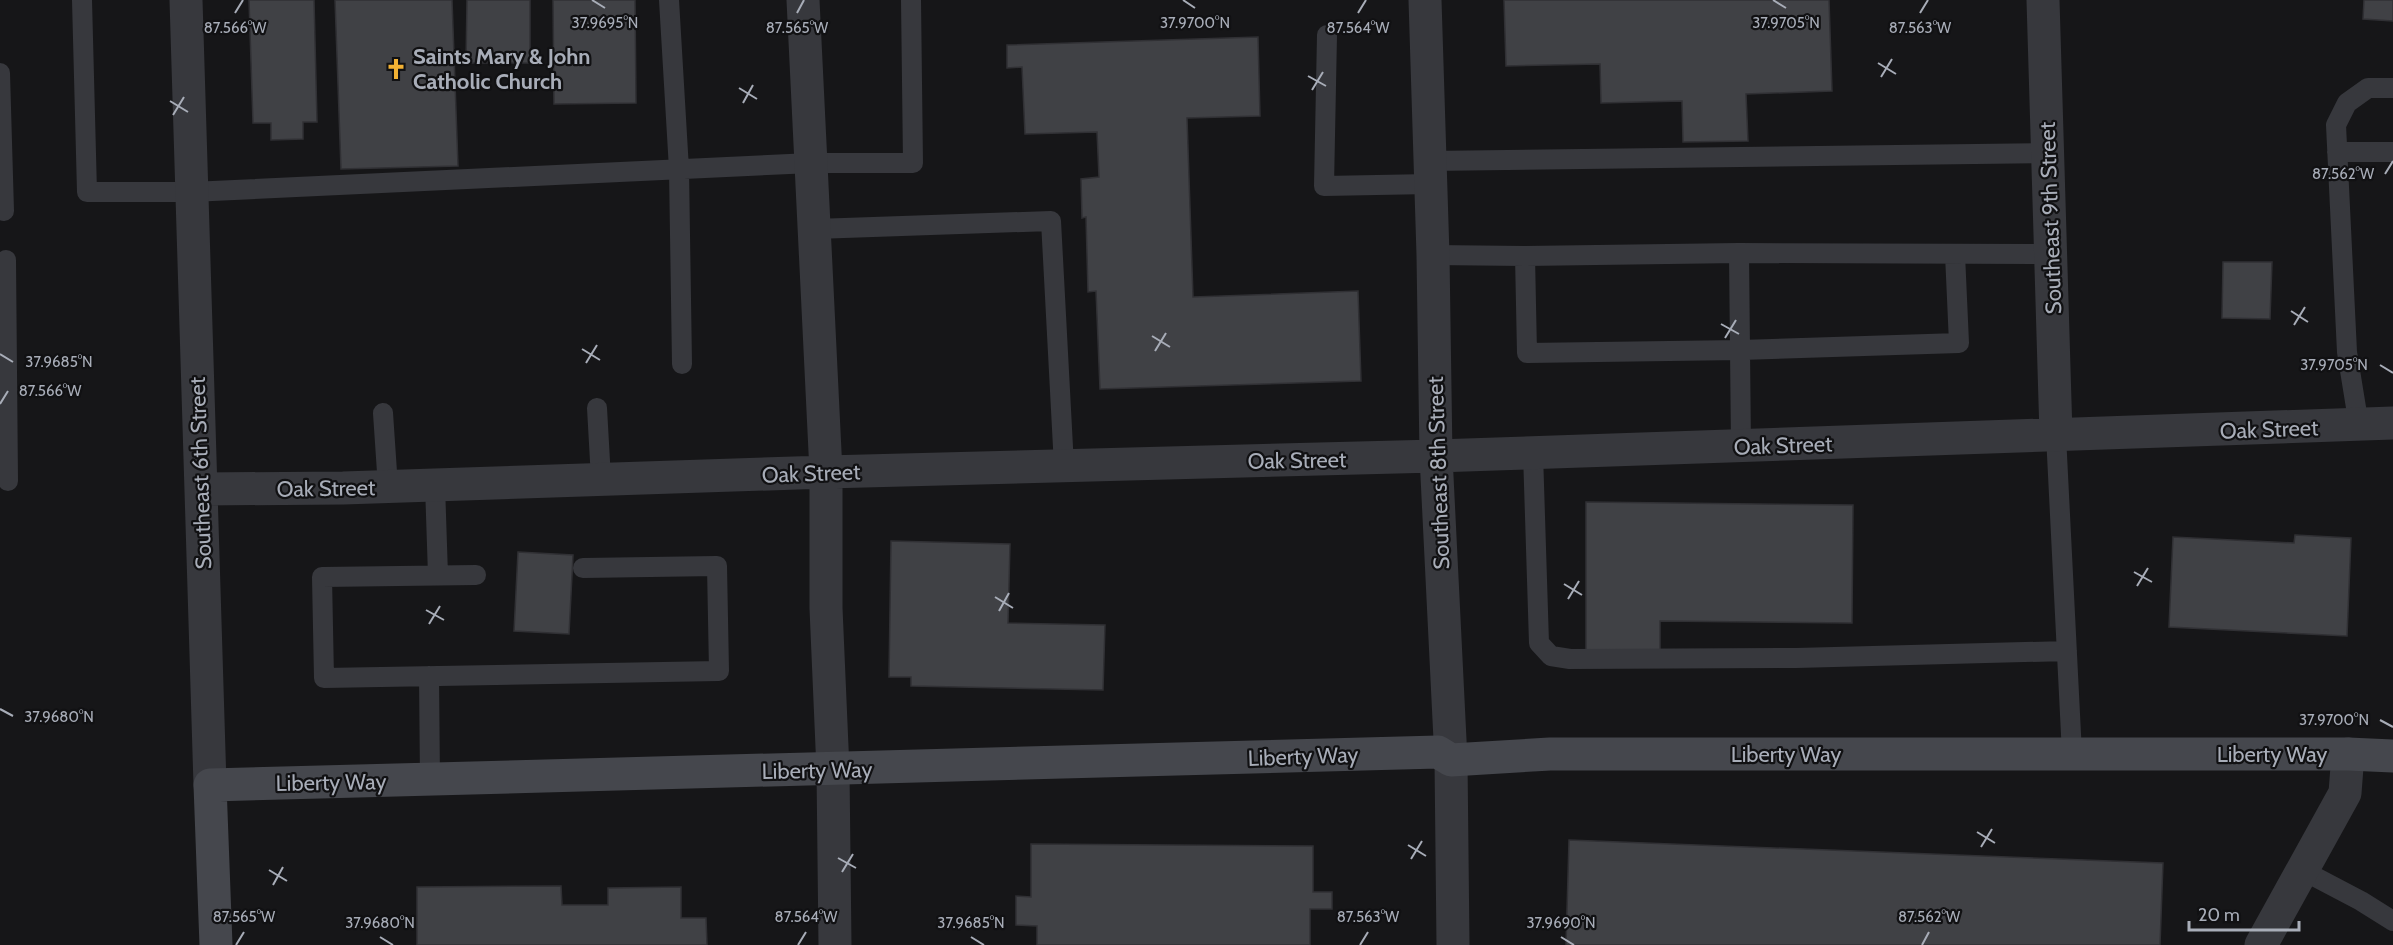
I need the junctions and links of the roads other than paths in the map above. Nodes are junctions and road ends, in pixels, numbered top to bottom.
1 (82, 0) edge
2 (186, 0) edge
3 (669, 0) edge
4 (803, 0) edge
5 (911, 0) edge
6 (1425, 0) edge
7 (2043, 0) edge
8 (1327, 35) dead end
9 (0, 73) edge
10 (2393, 88) edge
11 (2337, 152) junction
12 (2393, 152) edge
13 (2048, 153) junction
14 (811, 163) junction
15 (679, 169) junction
16 (1430, 173) junction
17 (191, 192) junction
18 (4, 211) dead end
19 (814, 229) junction
20 (1739, 253) junction
21 (1955, 254) junction
22 (2051, 254) junction
23 (1433, 255) junction
24 (1526, 256) junction
25 (6, 260) dead end
26 (1740, 350) junction
27 (682, 364) dead end
28 (597, 408) dead end
29 (383, 412) dead end
30 (2393, 423) edge
31 (2359, 426) junction
32 (2056, 435) junction
33 (1741, 446) junction
34 (1533, 453) junction
35 (1436, 456) junction
36 (1064, 466) junction
37 (826, 472) junction
38 (601, 479) junction
39 (8, 481) dead end
40 (435, 485) junction
41 (388, 487) junction
42 (201, 489) junction
43 (583, 568) dead end
44 (438, 575) junction
45 (476, 575) dead end
46 (2067, 651) junction
47 (429, 676) junction
48 (2072, 754) junction
49 (2348, 754) junction
50 (2393, 756) edge
51 (1451, 760) junction
52 (833, 770) junction
53 (430, 780) junction
54 (210, 785) junction
55 (2302, 870) junction
56 (2393, 921) edge
57 (216, 945) edge
58 (836, 945) edge
59 (1453, 945) edge
60 (2261, 945) edge

1 - 17 lane
2 - 17 street, Southeast 6th Street
3 - 15 lane
4 - 14 street
5 - 14 lane
6 - 16 street, Southeast 8th Street
7 - 13 street, Southeast 9th Street
8 - 16 lane
9 - 18 lane
10 - 11 lane
11 - 12 lane
11 - 31 lane
13 - 16 lane
13 - 22 street, Southeast 9th Street
14 - 15 lane
14 - 19 street
15 - 17 lane
15 - 27 lane
16 - 23 street, Southeast 8th Street
17 - 42 street, Southeast 6th Street
19 - 36 lane
19 - 37 street
20 - 21 lane
20 - 24 lane
20 - 26 lane
21 - 22 lane
21 - 26 lane
22 - 32 street, Southeast 9th Street
23 - 24 lane
23 - 35 street, Southeast 8th Street
24 - 26 lane
25 - 39 lane
26 - 33 lane
28 - 38 lane
29 - 41 lane
30 - 31 street, Oak Street
31 - 32 street, Oak Street
32 - 33 street, Oak Street
32 - 46 lane
33 - 34 street, Oak Street
34 - 35 street, Oak Street
34 - 46 lane
35 - 36 street, Oak Street
35 - 51 street, Southeast 8th Street
36 - 37 street, Oak Street
37 - 38 street, Oak Street
37 - 52 street
38 - 40 street, Oak Street
40 - 41 street, Oak Street
40 - 44 lane
41 - 42 street, Oak Street
42 - 54 street, Southeast 6th Street
43 - 47 lane
44 - 45 lane
44 - 47 lane
46 - 48 lane
47 - 53 lane
48 - 49 street, Liberty Way
48 - 51 street, Liberty Way
49 - 50 street, Liberty Way
49 - 55 street
51 - 52 street, Liberty Way
51 - 59 street, Southeast 8th Street
52 - 53 street, Liberty Way
52 - 58 street
53 - 54 street, Liberty Way
54 - 57 street, Southeast 6th Street
55 - 56 lane
55 - 60 street

